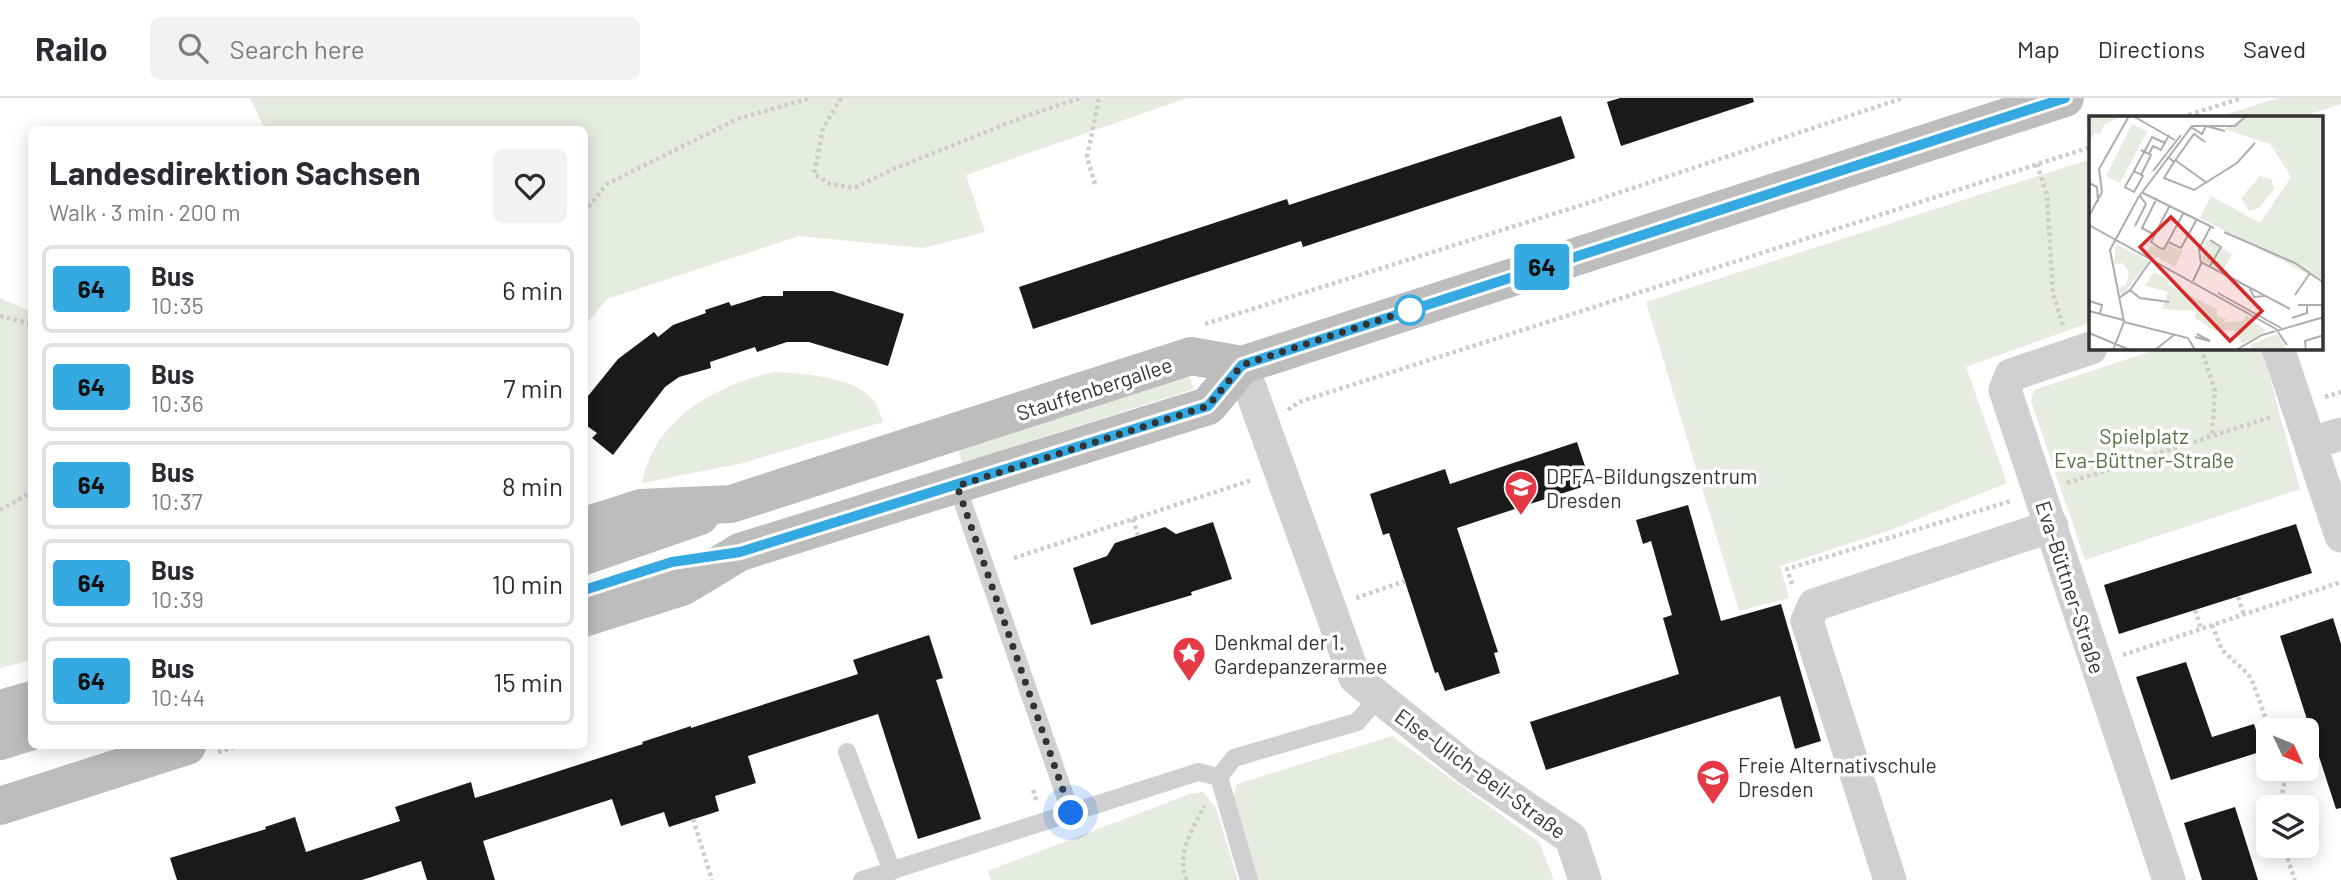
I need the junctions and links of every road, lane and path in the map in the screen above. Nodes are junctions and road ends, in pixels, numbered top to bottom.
1 (811, 98) edge
2 (841, 98) edge
3 (1080, 98) edge
4 (1099, 98) edge
5 (1903, 98) edge
6 (2242, 98) edge
7 (2044, 101) edge
8 (2196, 115) edge
9 (2089, 148) edge
10 (2037, 164) junction
11 (1095, 184) dead end
12 (1591, 202) dead end
13 (588, 209) edge
14 (1413, 259) dead end
15 (1415, 267) dead end
16 (0, 316) edge
17 (28, 323) edge
18 (2202, 350) edge
19 (2279, 350) edge
20 (2082, 351) edge
21 (1242, 365) junction
22 (1299, 402) dead end
23 (2298, 406) junction
24 (2212, 436) junction
25 (2326, 439) edge
26 (1280, 471) junction
27 (957, 486) junction
28 (2040, 492) junction
29 (28, 494) edge
30 (731, 504) junction
31 (0, 510) edge
32 (1133, 519) junction
33 (588, 525) edge
34 (2052, 526) junction
35 (1138, 535) dead end
36 (2341, 536) edge
37 (740, 552) junction
38 (588, 555) edge
39 (1014, 558) dead end
40 (1405, 582) dead end
41 (2341, 582) edge
42 (588, 589) edge
43 (2238, 597) dead end
44 (1329, 607) junction
45 (2195, 610) dead end
46 (1810, 613) junction
47 (2244, 615) junction
48 (588, 617) edge
49 (2212, 625) junction
50 (2201, 629) junction
51 (2095, 664) junction
52 (1379, 697) junction
53 (28, 701) edge
54 (0, 709) edge
55 (2266, 718) edge
56 (28, 732) edge
57 (0, 741) edge
58 (94, 749) edge
59 (178, 749) edge
60 (846, 752) dead end
61 (1219, 777) junction
62 (0, 782) edge
63 (0, 806) edge
64 (1071, 813) junction
65 (693, 819) dead end
66 (1193, 828) dead end
67 (2287, 858) edge
68 (892, 870) junction
69 (712, 880) edge
70 (862, 880) edge
71 (1187, 880) edge
72 (1249, 880) edge
73 (1585, 880) edge
74 (1890, 880) edge
75 (2169, 880) edge
76 (2295, 880) edge

1 - 13 path
2 - 3 path
4 - 11 path
5 - 12 path
6 - 8 path
7 - 21 main road
9 - 10 path
10 - 20 path
10 - 22 path
14 - 15 path
16 - 17 path
18 - 24 path
19 - 23 street
20 - 28 street, Eva-Büttner-Straße
21 - 26 street, Else-Ulich-Beil-Straße
21 - 27 main road
21 - 30 main road, Stauffenbergallee
23 - 24 path
23 - 25 street
24 - 28 path
25 - 36 street
26 - 32 path
26 - 44 street, Else-Ulich-Beil-Straße
27 - 37 main road
27 - 64 lane
28 - 34 street, Eva-Büttner-Straße
28 - 46 path
29 - 31 path
30 - 33 main road, Stauffenbergallee
30 - 38 main road
32 - 35 path
32 - 39 path
34 - 46 street
34 - 51 street, Eva-Büttner-Straße
37 - 42 main road
37 - 48 main road
40 - 44 path
41 - 47 path
43 - 47 path
44 - 52 street, Else-Ulich-Beil-Straße
45 - 50 path
46 - 74 street
47 - 49 path
49 - 50 path
49 - 55 path
50 - 51 path
51 - 75 street, Eva-Büttner-Straße
52 - 61 lane
52 - 73 street, Else-Ulich-Beil-Straße
53 - 54 main road
56 - 57 main road
58 - 62 main road
59 - 63 main road
60 - 68 lane
61 - 64 lane
61 - 72 lane
64 - 68 lane
65 - 69 path
66 - 71 path
67 - 76 path
68 - 70 lane

